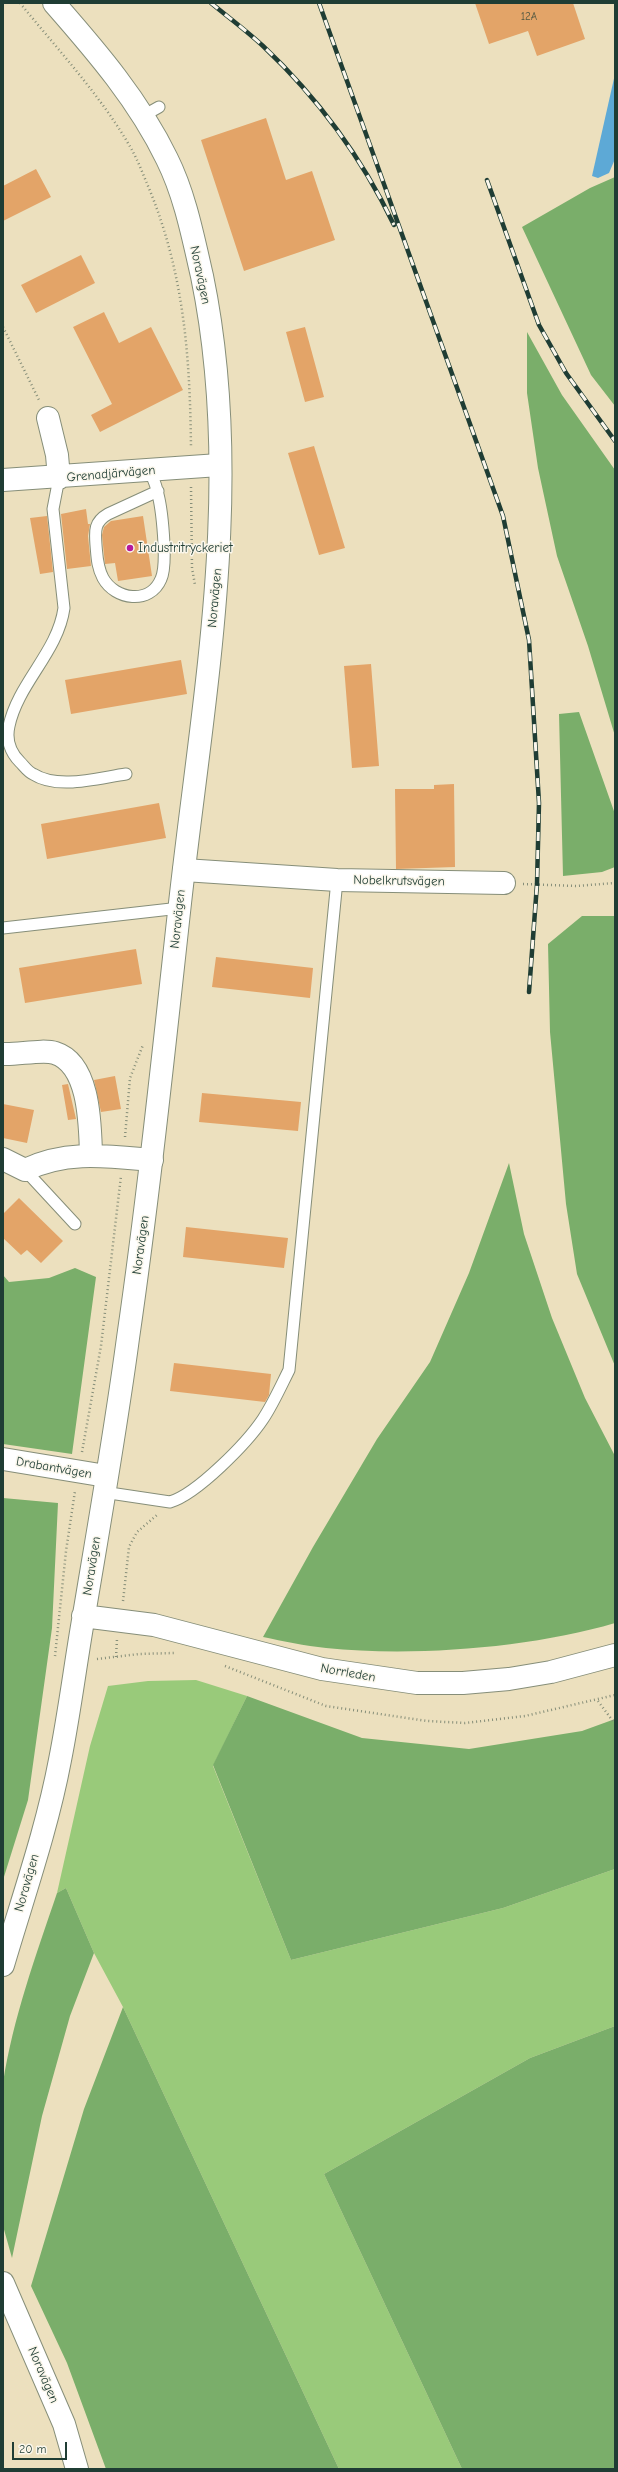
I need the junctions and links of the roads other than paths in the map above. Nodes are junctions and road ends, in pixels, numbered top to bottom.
1 (54, 3) edge
2 (48, 418) road end
3 (219, 465) junction
4 (150, 471) junction
5 (59, 478) junction
6 (3, 480) edge
7 (158, 491) junction
8 (126, 774) dead end
9 (184, 870) junction
10 (337, 880) junction
11 (504, 883) road end
12 (180, 908) junction
13 (3, 928) edge
14 (3, 1054) edge
15 (91, 1154) junction
16 (3, 1159) edge
17 (152, 1160) junction
18 (25, 1170) junction
19 (75, 1224) dead end
20 (3, 1459) edge
21 (105, 1484) junction
22 (83, 1616) junction
23 (615, 1655) edge
24 (3, 1965) edge
25 (3, 2282) edge
26 (78, 2469) edge

1 - 3 street, Noravägen
2 - 5 street
3 - 4 street, Grenadjärvägen
3 - 9 street, Noravägen
4 - 5 street, Grenadjärvägen
4 - 7 lane
5 - 6 street, Grenadjärvägen
5 - 8 lane
7 - 7 lane
9 - 10 street, Nobelkrutsvägen
9 - 12 street, Noravägen
10 - 11 street, Nobelkrutsvägen
10 - 21 lane
12 - 13 lane
12 - 17 street, Noravägen
14 - 15 street
15 - 17 street
15 - 18 street
16 - 18 street
17 - 21 street, Noravägen
18 - 19 lane
20 - 21 street, Drabantvägen
21 - 22 street, Noravägen
22 - 23 street, Norrleden
22 - 24 street, Noravägen
25 - 26 street, Noravägen

